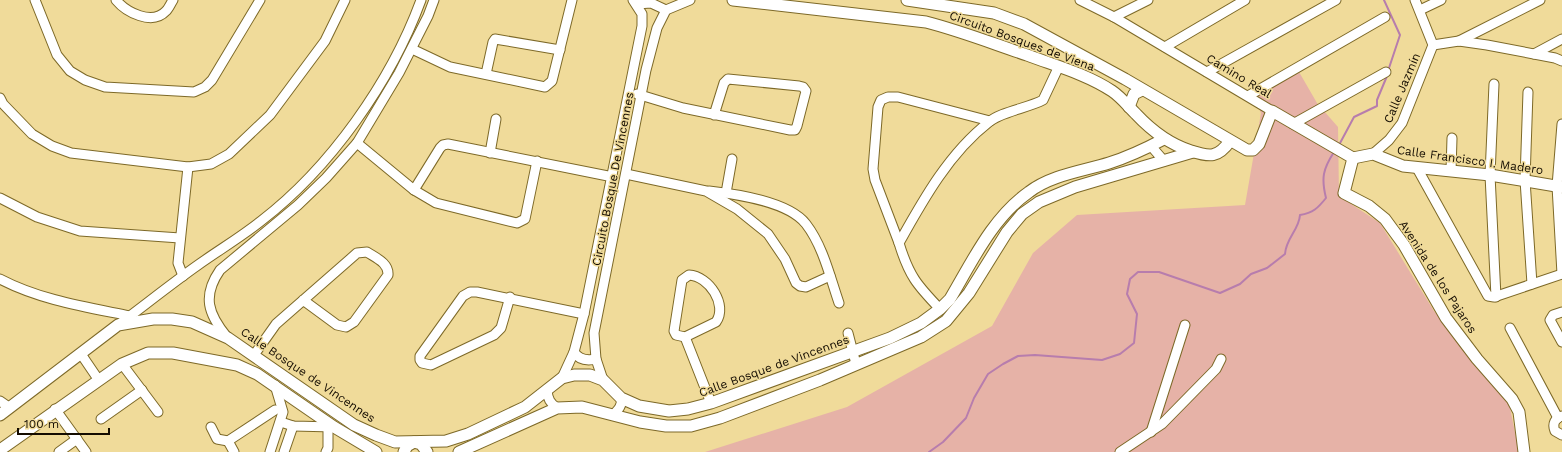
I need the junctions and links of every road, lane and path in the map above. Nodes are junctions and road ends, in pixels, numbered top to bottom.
1 (35, 0) edge
2 (116, 0) edge
3 (173, 0) edge
4 (260, 0) edge
5 (345, 0) edge
6 (421, 0) edge
7 (434, 0) edge
8 (572, 0) edge
9 (690, 0) edge
10 (733, 0) edge
11 (907, 0) edge
12 (1080, 0) edge
13 (1148, 0) edge
14 (1245, 0) edge
15 (1336, 0) edge
16 (1415, 0) edge
17 (1441, 0) edge
18 (1540, 0) edge
19 (635, 2) edge
20 (769, 2) edge
21 (801, 4) edge
22 (666, 10) junction
23 (1420, 10) junction
24 (1385, 17) dead end
25 (1114, 18) junction
26 (1562, 39) edge
27 (1459, 41) junction
28 (1433, 45) junction
29 (1164, 47) junction
30 (412, 49) junction
31 (560, 50) junction
32 (1534, 54) junction
33 (1562, 61) edge
34 (1059, 66) junction
35 (1207, 72) junction
36 (1386, 72) dead end
37 (486, 74) junction
38 (1125, 79) junction
39 (1494, 84) dead end
40 (628, 90) junction
41 (1142, 90) junction
42 (1113, 92) junction
43 (1528, 92) dead end
44 (641, 96) junction
45 (1248, 96) junction
46 (0, 98) edge
47 (1129, 107) junction
48 (1272, 111) junction
49 (714, 115) junction
50 (496, 119) dead end
51 (990, 121) junction
52 (1293, 124) junction
53 (1562, 124) edge
54 (1452, 138) dead end
55 (1164, 139) junction
56 (1230, 141) junction
57 (357, 143) junction
58 (1151, 146) junction
59 (1192, 152) junction
60 (490, 153) junction
61 (1373, 154) junction
62 (1351, 157) junction
63 (732, 159) dead end
64 (537, 161) junction
65 (1164, 161) junction
66 (188, 167) junction
67 (1417, 168) junction
68 (1451, 171) junction
69 (626, 174) junction
70 (1490, 175) junction
71 (613, 177) junction
72 (1525, 180) junction
73 (1560, 186) edge
74 (414, 190) junction
75 (706, 191) junction
76 (726, 193) junction
77 (0, 198) edge
78 (180, 238) junction
79 (898, 243) junction
80 (1562, 274) edge
81 (183, 276) junction
82 (830, 276) junction
83 (0, 279) edge
84 (1532, 284) junction
85 (1496, 297) junction
86 (510, 298) junction
87 (303, 300) junction
88 (839, 303) dead end
89 (940, 309) junction
90 (1562, 312) edge
91 (584, 314) junction
92 (130, 316) junction
93 (118, 325) junction
94 (1185, 325) dead end
95 (1510, 328) dead end
96 (848, 333) dead end
97 (685, 337) junction
98 (228, 338) junction
99 (1562, 342) edge
100 (574, 352) junction
101 (852, 352) junction
102 (81, 354) junction
103 (254, 355) junction
104 (596, 359) junction
105 (1221, 359) dead end
106 (122, 364) junction
107 (856, 364) junction
108 (562, 378) junction
109 (98, 379) junction
110 (603, 380) junction
111 (275, 385) junction
112 (142, 390) junction
113 (547, 391) junction
114 (621, 398) junction
115 (0, 401) edge
116 (711, 403) junction
117 (10, 408) junction
118 (557, 408) junction
119 (55, 409) junction
120 (275, 410) dead end
121 (158, 412) dead end
122 (0, 415) edge
123 (613, 415) junction
124 (1560, 417) edge
125 (101, 419) dead end
126 (280, 422) junction
127 (293, 426) junction
128 (211, 427) dead end
129 (331, 427) junction
130 (1151, 432) junction
131 (1562, 435) edge
132 (77, 439) junction
133 (228, 441) junction
134 (414, 442) junction
135 (1, 450) edge
136 (59, 452) edge
137 (86, 452) edge
138 (234, 452) edge
139 (270, 452) edge
140 (284, 452) edge
141 (326, 452) edge
142 (376, 452) edge
143 (404, 452) edge
144 (427, 452) edge
145 (459, 452) edge
146 (1120, 452) edge
147 (1524, 452) edge

1 - 4 street
2 - 3 street
5 - 66 street
6 - 81 street
7 - 30 street
8 - 31 street
9 - 22 street
10 - 20 main road, Circuito Bosques de Viena
11 - 38 main road, Circuito Bosques de Viena
12 - 25 street, Camino Real
13 - 25 street
14 - 29 street
15 - 35 street
16 - 23 street, Calle Jazmín
17 - 23 street
18 - 27 street
19 - 22 street
19 - 40 street
20 - 21 main road, Circuito Bosques de Viena
21 - 34 main road, Circuito Bosques de Viena
22 - 44 street, Circuito Bosque De Vincennes
23 - 28 street, Calle Jazmín
24 - 45 street
25 - 29 street, Camino Real
26 - 32 street
27 - 28 street
27 - 32 street
28 - 61 street, Calle Jazmín
29 - 35 street, Camino Real
30 - 37 street
30 - 57 street
31 - 37 street
31 - 37 street
32 - 33 street
34 - 42 main road, Circuito Bosques de Viena
34 - 51 street
35 - 45 street, Camino Real
36 - 52 street
38 - 41 main road, Circuito Bosques de Viena
38 - 42 main road
39 - 70 street
40 - 44 street
40 - 71 street
41 - 47 main road
41 - 56 main road, Circuito Bosques de Viena
42 - 47 main road, Circuito Bosques de Viena
43 - 72 street
44 - 49 street
44 - 69 street, Circuito Bosque De Vincennes
45 - 48 street, Camino Real
46 - 66 street
47 - 55 main road, Circuito Bosques de Viena
48 - 52 main road, Camino Real
48 - 56 main road
49 - 49 street
50 - 60 street
51 - 79 street
51 - 79 street
52 - 62 main road, Camino Real
53 - 73 street
54 - 68 street
55 - 58 main road, Calle Bosque de Vincennes
55 - 59 main road, Circuito Bosques de Viena
56 - 59 main road, Circuito Bosques de Viena
57 - 74 street
57 - 98 street
58 - 65 street
58 - 89 main road, Calle Bosque de Vincennes
59 - 65 main road
60 - 64 street
60 - 74 street
61 - 62 main road
61 - 67 main road, Calle Francisco I. Madero
62 - 147 main road, Avenida de los Pajaros
63 - 76 street
64 - 71 street
64 - 74 street
65 - 107 main road
66 - 78 street
67 - 68 main road, Calle Francisco I. Madero
67 - 85 street
68 - 70 main road, Calle Francisco I. Madero
69 - 75 street
69 - 104 street, Circuito Bosque De Vincennes
70 - 72 main road, Calle Francisco I. Madero
70 - 85 street
71 - 91 street
72 - 73 main road, Calle Francisco I. Madero
72 - 84 street
73 - 80 street
75 - 76 street
75 - 82 street
76 - 82 street
77 - 78 street
78 - 81 street
79 - 89 street
80 - 84 street
81 - 92 street
82 - 88 street
83 - 92 street
84 - 85 street
86 - 86 street
86 - 91 street
87 - 87 street
87 - 103 street
89 - 101 main road, Calle Bosque de Vincennes
90 - 99 street
91 - 100 street
92 - 93 street
93 - 98 main road, Calle Bosque de Vincennes
93 - 102 main road
94 - 130 street
95 - 124 street
96 - 101 street
97 - 97 street
97 - 116 street
98 - 103 main road, Calle Bosque de Vincennes
100 - 104 street
100 - 108 street
101 - 107 street
101 - 116 main road, Calle Bosque de Vincennes
102 - 109 street
102 - 117 main road
103 - 134 main road, Calle Bosque de Vincennes
104 - 110 street, Circuito Bosque De Vincennes
105 - 130 street
106 - 109 main road
106 - 111 main road
106 - 112 street
107 - 123 main road
108 - 110 main road
108 - 113 main road, Calle Bosque de Vincennes
109 - 119 main road
110 - 114 main road, Calle Bosque de Vincennes
111 - 126 street
111 - 129 main road
112 - 121 street
112 - 125 street
113 - 118 street
113 - 134 main road, Calle Bosque de Vincennes
114 - 116 main road, Calle Bosque de Vincennes
114 - 123 street
115 - 117 street
117 - 122 main road
118 - 123 main road
118 - 145 main road
119 - 132 street
119 - 135 main road
120 - 133 street
124 - 131 street
126 - 127 street
126 - 139 street
127 - 129 street
127 - 140 street
128 - 133 street
129 - 141 street
129 - 142 main road
130 - 146 street
132 - 136 street
132 - 137 street
133 - 138 street
134 - 143 main road
134 - 144 main road

